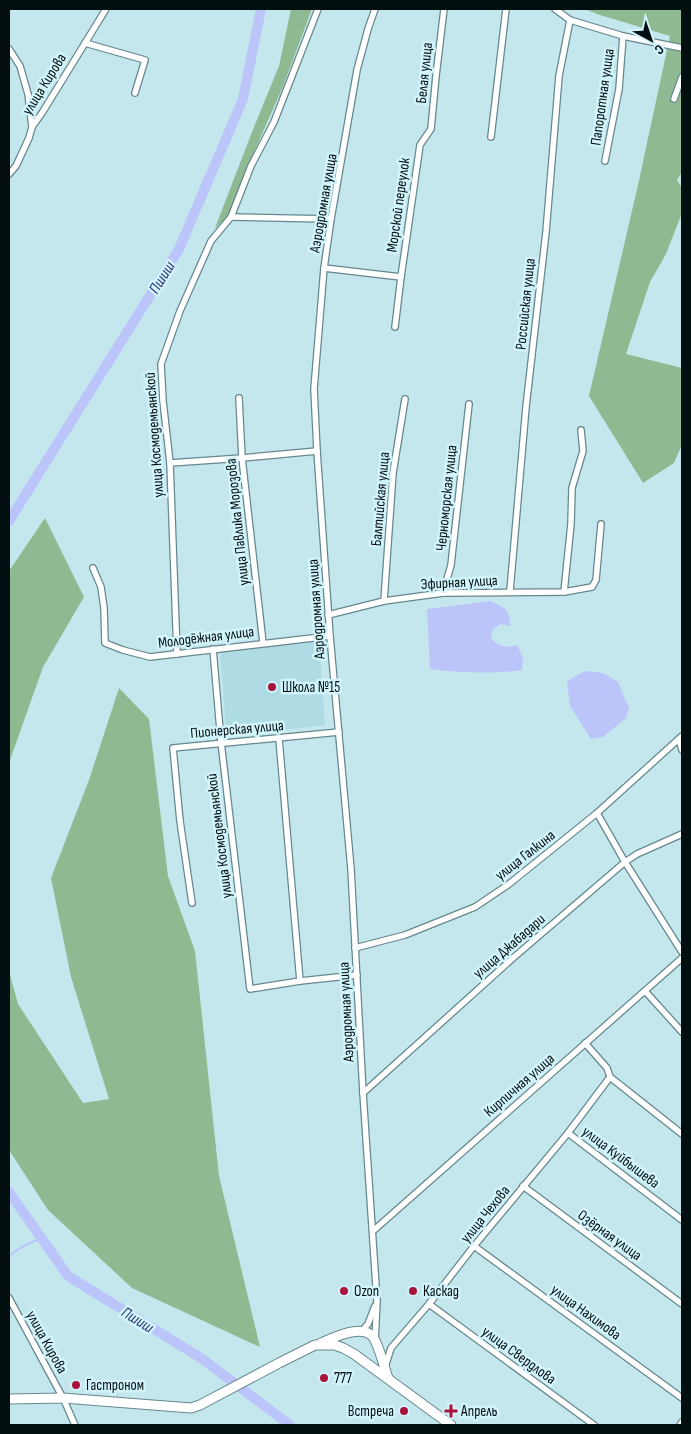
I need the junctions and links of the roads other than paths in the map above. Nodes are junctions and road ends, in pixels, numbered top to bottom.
1 (106, 9) edge
2 (318, 9) edge
3 (375, 9) edge
4 (444, 9) edge
5 (506, 9) edge
6 (555, 9) edge
7 (570, 20) junction
8 (623, 36) junction
9 (85, 44) junction
10 (682, 48) edge
11 (9, 49) edge
12 (682, 76) edge
13 (135, 92) dead end
14 (674, 99) dead end
15 (32, 127) junction
16 (424, 138) joint
17 (491, 138) dead end
18 (606, 161) dead end
19 (9, 174) edge
20 (230, 217) junction
21 (331, 219) junction
22 (324, 268) junction
23 (400, 277) junction
24 (395, 327) dead end
25 (239, 398) dead end
26 (405, 398) dead end
27 (469, 404) dead end
28 (581, 430) dead end
29 (316, 451) junction
30 (242, 458) junction
31 (170, 463) junction
32 (601, 524) dead end
33 (93, 568) dead end
34 (510, 592) junction
35 (564, 592) junction
36 (443, 593) junction
37 (384, 601) junction
38 (328, 616) junction
39 (330, 636) junction
40 (264, 643) junction
41 (213, 649) junction
42 (177, 654) junction
43 (338, 732) junction
44 (279, 738) junction
45 (680, 738) edge
46 (221, 742) junction
47 (682, 750) edge
48 (597, 813) junction
49 (682, 834) edge
50 (625, 862) junction
51 (192, 902) dead end
52 (355, 948) junction
53 (682, 952) edge
54 (682, 958) edge
55 (357, 975) junction
56 (300, 981) junction
57 (644, 991) junction
58 (682, 1032) edge
59 (585, 1043) junction
60 (610, 1077) junction
61 (363, 1093) junction
62 (568, 1133) junction
63 (682, 1134) edge
64 (523, 1186) junction
65 (682, 1220) edge
66 (373, 1231) junction
67 (474, 1246) junction
68 (9, 1298) edge
69 (377, 1301) junction
70 (429, 1304) junction
71 (682, 1304) edge
72 (361, 1332) junction
73 (375, 1342) junction
74 (315, 1345) junction
75 (355, 1355) junction
76 (384, 1368) junction
77 (389, 1380) junction
78 (64, 1398) junction
79 (682, 1398) edge
80 (9, 1399) edge
81 (75, 1425) edge
82 (451, 1425) edge
83 (594, 1425) edge

1 - 9 street, улица Кирова
2 - 20 street, улица Космодемьянской
3 - 21 street, Аэродромная улица
4 - 16 street, Белая улица
5 - 17 street
6 - 7 street
7 - 8 street
7 - 34 street, Российская улица
8 - 10 street
8 - 18 street, Папоротная улица
9 - 13 street
9 - 15 street, улица Кирова
11 - 15 street
12 - 14 street
15 - 19 street, улица Кирова
16 - 23 street, Морской переулок
20 - 21 street
20 - 31 street, улица Космодемьянской
21 - 22 street, Аэродромная улица
22 - 23 street
22 - 29 street, Аэродромная улица
23 - 24 street
25 - 30 street, улица Павлика Морозова
26 - 37 street, Балтийская улица
27 - 36 street, Черноморская улица
28 - 35 street
29 - 30 street
29 - 38 street, Аэродромная улица
30 - 31 street
30 - 40 street, улица Павлика Морозова
31 - 42 street, улица Космодемьянской
32 - 35 street, Эфирная улица
33 - 42 street, Молодёжная улица
34 - 35 street, Эфирная улица
34 - 36 street, Эфирная улица
36 - 37 street, Эфирная улица
37 - 38 street, Эфирная улица
38 - 39 street, Аэродромная улица
39 - 40 street, Молодёжная улица
39 - 43 street, Аэродромная улица
40 - 41 street, Молодёжная улица
41 - 42 street, Молодёжная улица
41 - 46 street, улица Космодемьянской
43 - 44 street, Пионерская улица
43 - 52 street, Аэродромная улица
44 - 46 street, Пионерская улица
44 - 56 street
45 - 47 street
45 - 48 street, улица Галкина
46 - 51 street, Пионерская улица
46 - 56 street, улица Космодемьянской
48 - 50 street
48 - 52 street, улица Галкина
49 - 50 street, улица Джабадари
50 - 53 street
50 - 61 street, улица Джабадари
52 - 55 street, Аэродромная улица
54 - 57 street, Кирпичная улица
55 - 56 street
55 - 61 street, Аэродромная улица
57 - 58 street
57 - 59 street, Кирпичная улица
59 - 60 street
59 - 66 street, Кирпичная улица
60 - 62 street, улица Чехова
60 - 63 street
61 - 66 street, Аэродромная улица
62 - 64 street, улица Чехова
62 - 65 street, улица Куйбышева
64 - 67 street, улица Чехова
64 - 71 street, Озёрная улица
66 - 69 street, Аэродромная улица
67 - 70 street, улица Чехова
67 - 79 street, улица Нахимова
68 - 78 street, улица Кирова
69 - 72 street, Аэродромная улица
69 - 73 street, Аэродромная улица
70 - 76 street, улица Чехова
70 - 83 street, улица Свердлова
72 - 73 main road
72 - 74 main road
72 - 75 main road
73 - 75 main road
73 - 76 main road
74 - 75 main road
74 - 78 main road
75 - 77 main road
76 - 77 main road
77 - 82 main road
78 - 80 main road
78 - 81 street, улица Кирова

